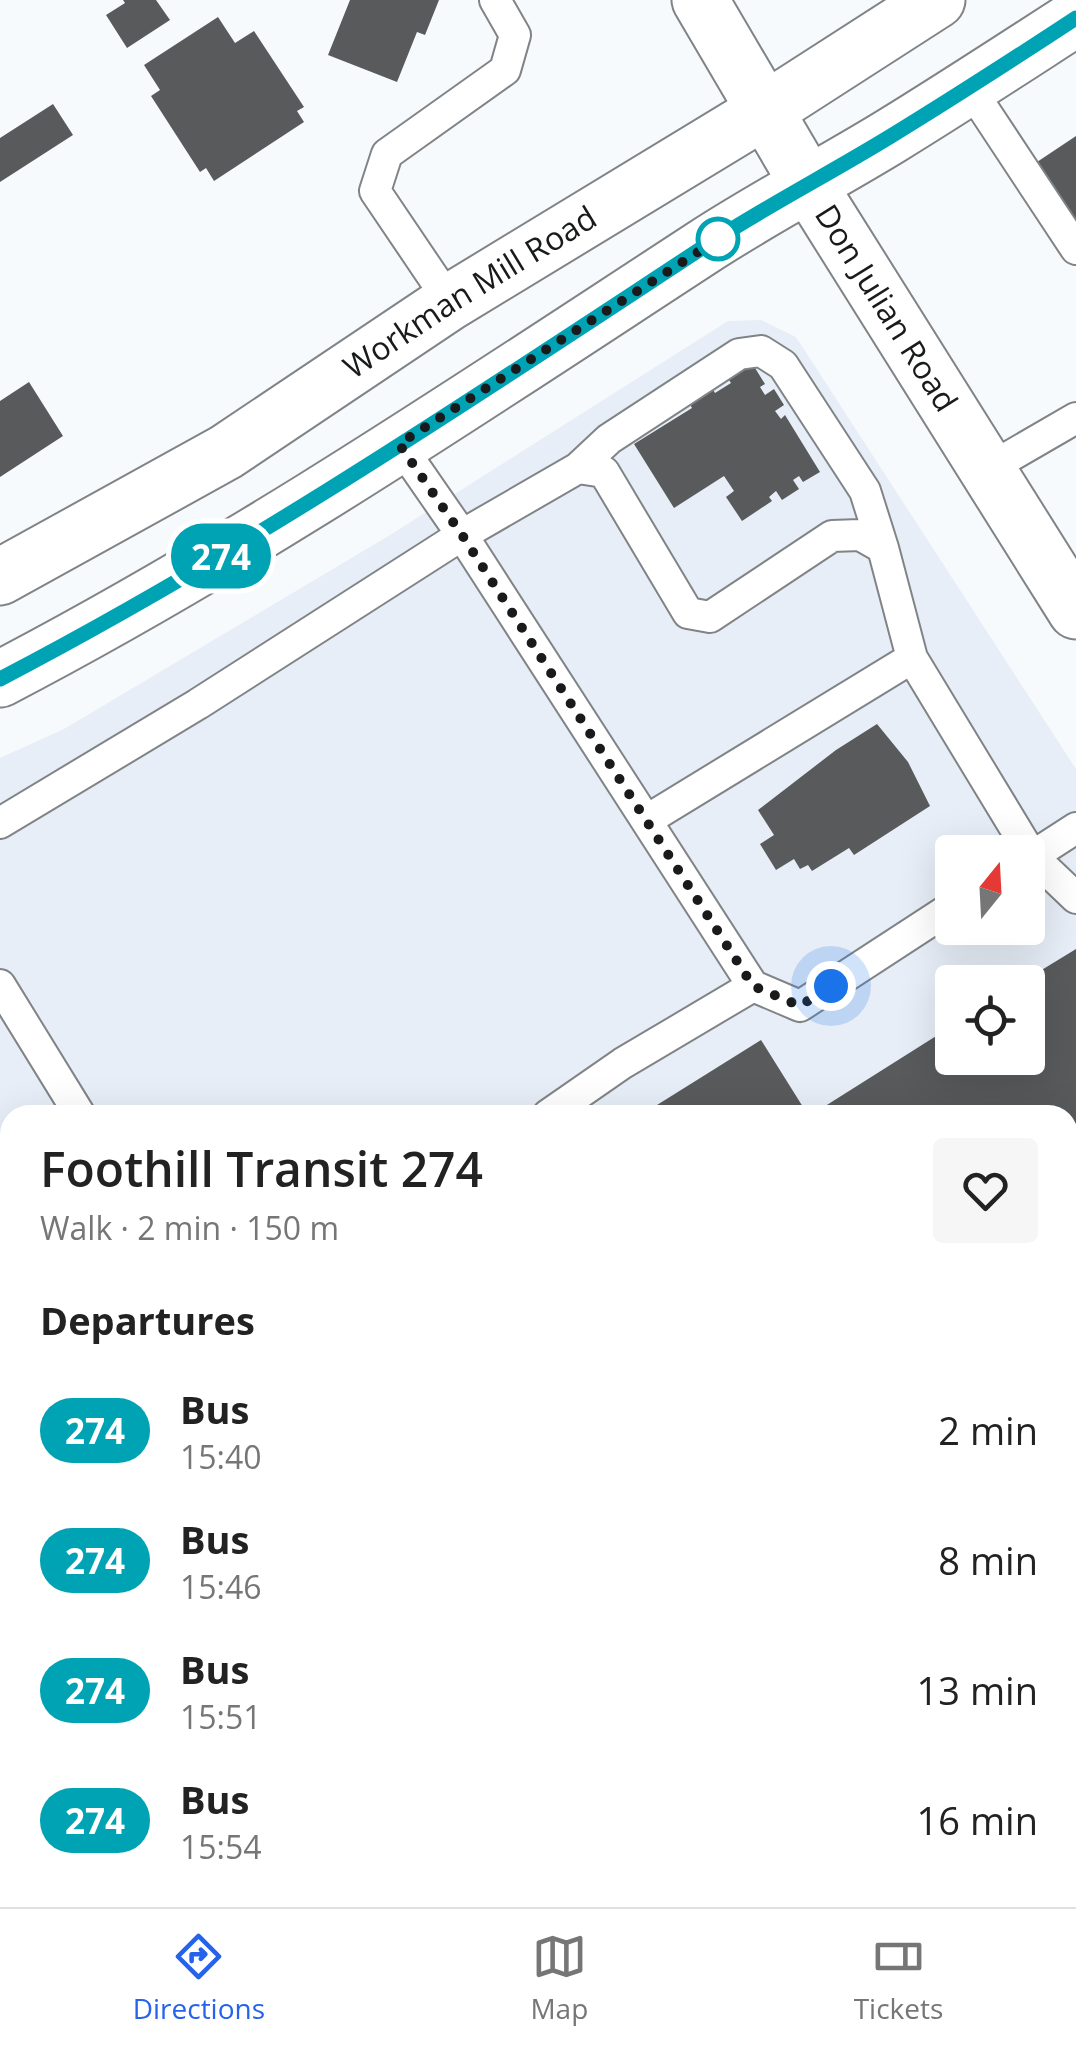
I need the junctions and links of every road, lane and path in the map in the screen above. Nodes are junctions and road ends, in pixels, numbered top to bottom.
1 (495, 0) edge
2 (700, 0) edge
3 (938, 0) edge
4 (1076, 18) edge
5 (969, 86) junction
6 (766, 110) junction
7 (808, 184) junction
8 (1076, 248) edge
9 (450, 302) junction
10 (1076, 418) edge
11 (399, 444) junction
12 (578, 468) junction
13 (988, 469) junction
14 (462, 535) junction
15 (883, 548) junction
16 (0, 576) edge
17 (1076, 612) edge
18 (912, 658) junction
19 (0, 679) edge
20 (648, 820) junction
21 (0, 823) edge
22 (1076, 828) edge
23 (1017, 835) edge
24 (1045, 848) edge
25 (1045, 870) edge
26 (1076, 898) edge
27 (935, 918) edge
28 (0, 985) edge
29 (753, 986) junction
30 (74, 1105) edge
31 (562, 1105) edge

1 - 9 lane
2 - 6 main road, Don Julian Road
3 - 6 main road, Workman Mill Road
4 - 5 main road
5 - 7 main road
5 - 8 lane
6 - 7 main road, Don Julian Road
6 - 9 main road, Workman Mill Road
7 - 11 main road
7 - 13 main road, Don Julian Road
9 - 16 main road, Workman Mill Road
10 - 13 lane
11 - 14 lane
11 - 19 main road
12 - 14 lane
12 - 15 lane
12 - 15 lane
13 - 17 main road, Don Julian Road
14 - 20 lane
14 - 21 lane
15 - 18 lane
18 - 20 lane
18 - 23 lane
20 - 29 lane
22 - 24 lane
25 - 26 lane
27 - 29 lane
28 - 30 lane
29 - 31 lane

